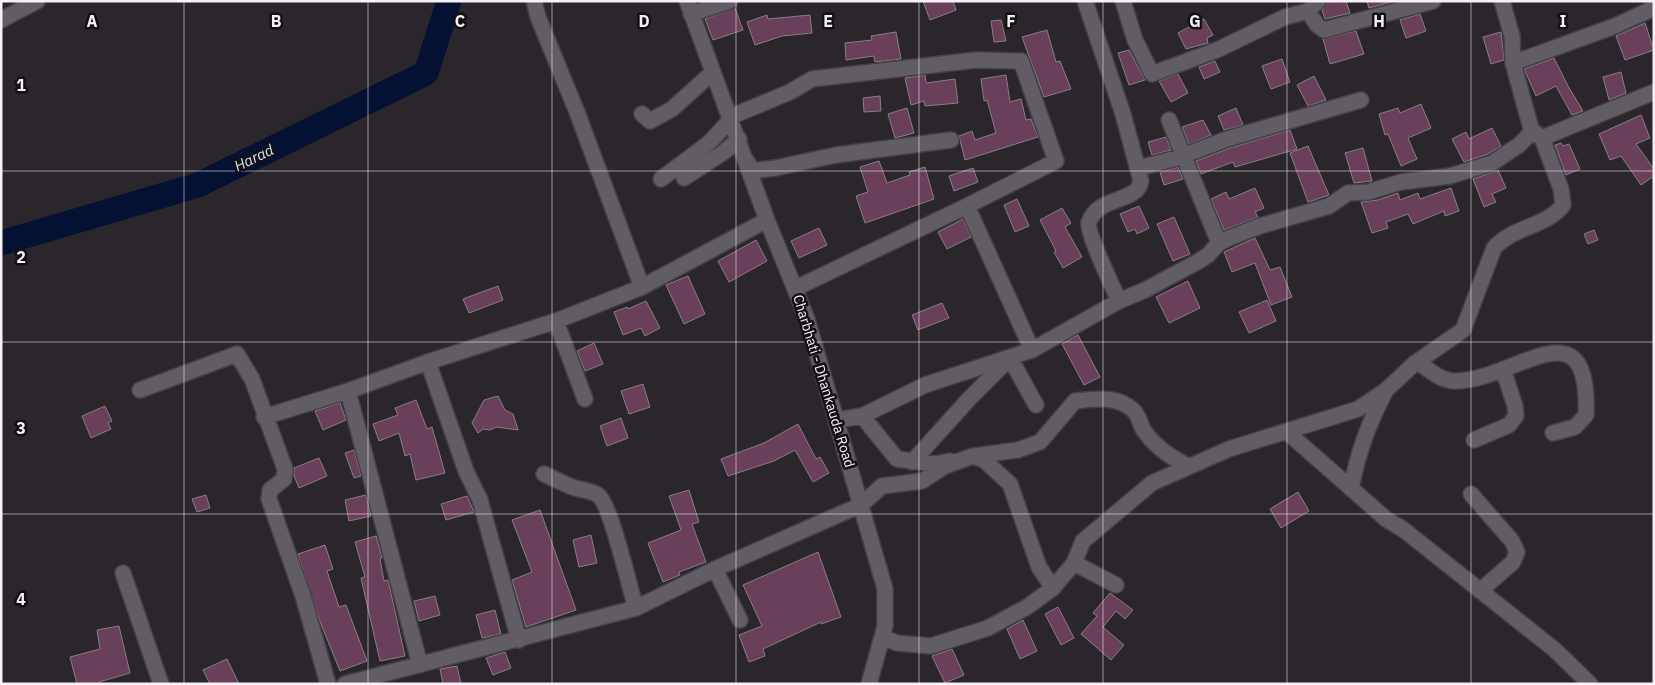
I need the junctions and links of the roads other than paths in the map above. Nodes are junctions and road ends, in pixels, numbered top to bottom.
1 (37, 1) edge
2 (534, 1) edge
3 (730, 1) edge
4 (1085, 1) edge
5 (1123, 1) edge
6 (1432, 1) edge
7 (1502, 1) edge
8 (1313, 6) edge
9 (689, 7) edge
10 (1654, 8) edge
11 (1, 20) edge
12 (1513, 63) junction
13 (713, 72) junction
14 (1654, 92) edge
15 (1361, 100) dead end
16 (642, 114) dead end
17 (731, 118) junction
18 (1169, 120) dead end
19 (1537, 135) junction
20 (739, 139) junction
21 (951, 140) dead end
22 (1182, 156) junction
23 (746, 157) junction
24 (1139, 168) junction
25 (684, 178) dead end
26 (661, 179) dead end
27 (968, 206) junction
28 (767, 220) junction
29 (1219, 243) junction
30 (642, 287) junction
31 (796, 288) junction
32 (1119, 301) junction
33 (556, 321) junction
34 (1032, 350) junction
35 (1010, 358) junction
36 (428, 362) junction
37 (1418, 362) junction
38 (1503, 369) junction
39 (140, 390) dead end
40 (348, 391) junction
41 (1386, 391) junction
42 (585, 400) dead end
43 (1036, 405) dead end
44 (264, 416) junction
45 (862, 416) junction
46 (836, 420) junction
47 (1287, 432) junction
48 (1553, 433) dead end
49 (1474, 440) dead end
50 (967, 458) junction
51 (906, 461) junction
52 (1188, 466) junction
53 (544, 474) dead end
54 (895, 484) junction
55 (1351, 489) junction
56 (1471, 494) dead end
57 (861, 505) junction
58 (1074, 563) junction
59 (715, 569) junction
60 (124, 573) dead end
61 (1116, 585) dead end
62 (1053, 588) junction
63 (1480, 591) junction
64 (636, 608) junction
65 (740, 620) dead end
66 (882, 637) junction
67 (519, 640) junction
68 (420, 665) junction
69 (161, 684) edge
70 (328, 684) edge
71 (345, 684) edge
72 (869, 684) edge
73 (1590, 684) edge

1 - 11 street
2 - 30 street
3 - 9 street
4 - 24 street
5 - 8 street
6 - 8 street
7 - 12 street
9 - 13 street, Charbhati - Dhankauda Road
10 - 12 street
12 - 19 street
13 - 16 street
13 - 17 street, Charbhati - Dhankauda Road
14 - 19 street
15 - 22 street
17 - 20 street, Charbhati - Dhankauda Road
17 - 26 street
17 - 27 street
18 - 22 street
19 - 29 street
19 - 37 street
20 - 23 street, Charbhati - Dhankauda Road
20 - 25 street
21 - 23 street
22 - 24 street
22 - 29 street
23 - 28 street, Charbhati - Dhankauda Road
24 - 32 street
27 - 31 street
27 - 34 street
28 - 30 street
28 - 31 street, Charbhati - Dhankauda Road
29 - 32 street
30 - 33 street
31 - 46 street, Charbhati - Dhankauda Road
32 - 34 street
33 - 36 street
33 - 42 street
34 - 35 street
35 - 43 street
35 - 45 street
35 - 51 street
36 - 40 street
36 - 67 street
37 - 38 street
37 - 41 street
38 - 48 street
38 - 49 street
39 - 44 street
40 - 44 street
40 - 68 street
41 - 47 street
41 - 55 street
44 - 70 street
45 - 46 street
45 - 51 street
46 - 57 street, Charbhati - Dhankauda Road
47 - 52 street
47 - 55 street
50 - 51 street
50 - 52 street
50 - 54 street
50 - 62 street
51 - 54 street
52 - 58 street
53 - 64 street
54 - 57 street
55 - 63 street
56 - 63 street
57 - 59 street
57 - 66 street, Charbhati - Dhankauda Road
58 - 61 street
58 - 62 street
59 - 64 street
59 - 65 street
60 - 69 street
62 - 66 street
63 - 73 street
64 - 67 street
66 - 72 street, Charbhati - Dhankauda Road
67 - 68 street
68 - 71 street

